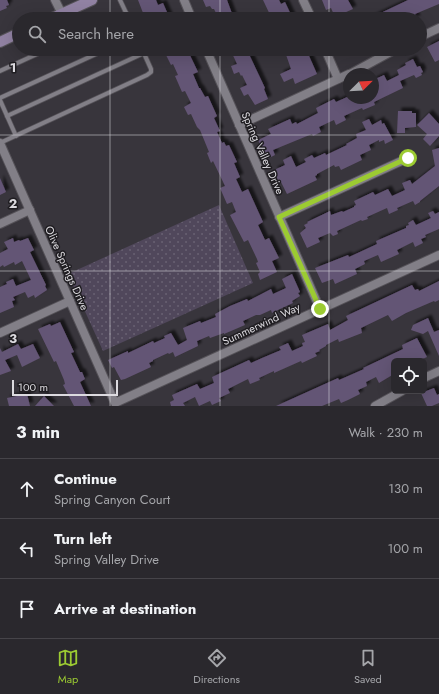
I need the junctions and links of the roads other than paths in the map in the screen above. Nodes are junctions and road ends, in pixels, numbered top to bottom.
1 (56, 0) edge
2 (92, 0) edge
3 (120, 0) edge
4 (184, 0) edge
5 (304, 0) edge
6 (61, 12) edge
7 (66, 12) edge
8 (126, 12) edge
9 (189, 12) edge
10 (309, 12) edge
11 (439, 28) edge
12 (427, 34) edge
13 (12, 36) edge
14 (0, 42) edge
15 (33, 56) edge
16 (92, 56) edge
17 (133, 56) edge
18 (145, 56) edge
19 (209, 56) edge
20 (328, 56) edge
21 (383, 56) edge
22 (360, 68) edge
23 (0, 71) edge
24 (343, 77) edge
25 (338, 79) junction
26 (0, 99) edge
27 (7, 116) junction
28 (239, 125) junction
29 (16, 136) junction
30 (0, 143) edge
31 (408, 158) dead end
32 (30, 210) junction
33 (279, 217) junction
34 (0, 224) edge
35 (439, 255) edge
36 (70, 301) junction
37 (320, 309) junction
38 (0, 333) edge
39 (439, 371) edge
40 (427, 377) edge
41 (397, 394) edge
42 (114, 403) joint
43 (375, 406) edge

1 - 6 street
2 - 7 main road
3 - 8 lane
4 - 9 street
5 - 10 street
11 - 12 street
13 - 14 main road
15 - 23 lane
16 - 26 lane
17 - 27 lane
18 - 29 lane
19 - 28 street, Spring Valley Drive
20 - 25 street
21 - 22 street
24 - 25 street
25 - 28 street
26 - 27 lane
27 - 29 lane
28 - 33 street, Spring Valley Drive
29 - 30 lane
30 - 32 street, Olive Springs Drive
31 - 33 street
32 - 34 street
32 - 36 street, Olive Springs Drive
33 - 37 street, Spring Valley Drive
35 - 37 street, Summerwind Way
36 - 38 street
36 - 42 street, Olive Springs Drive
37 - 42 street, Summerwind Way
39 - 40 street
41 - 43 street

